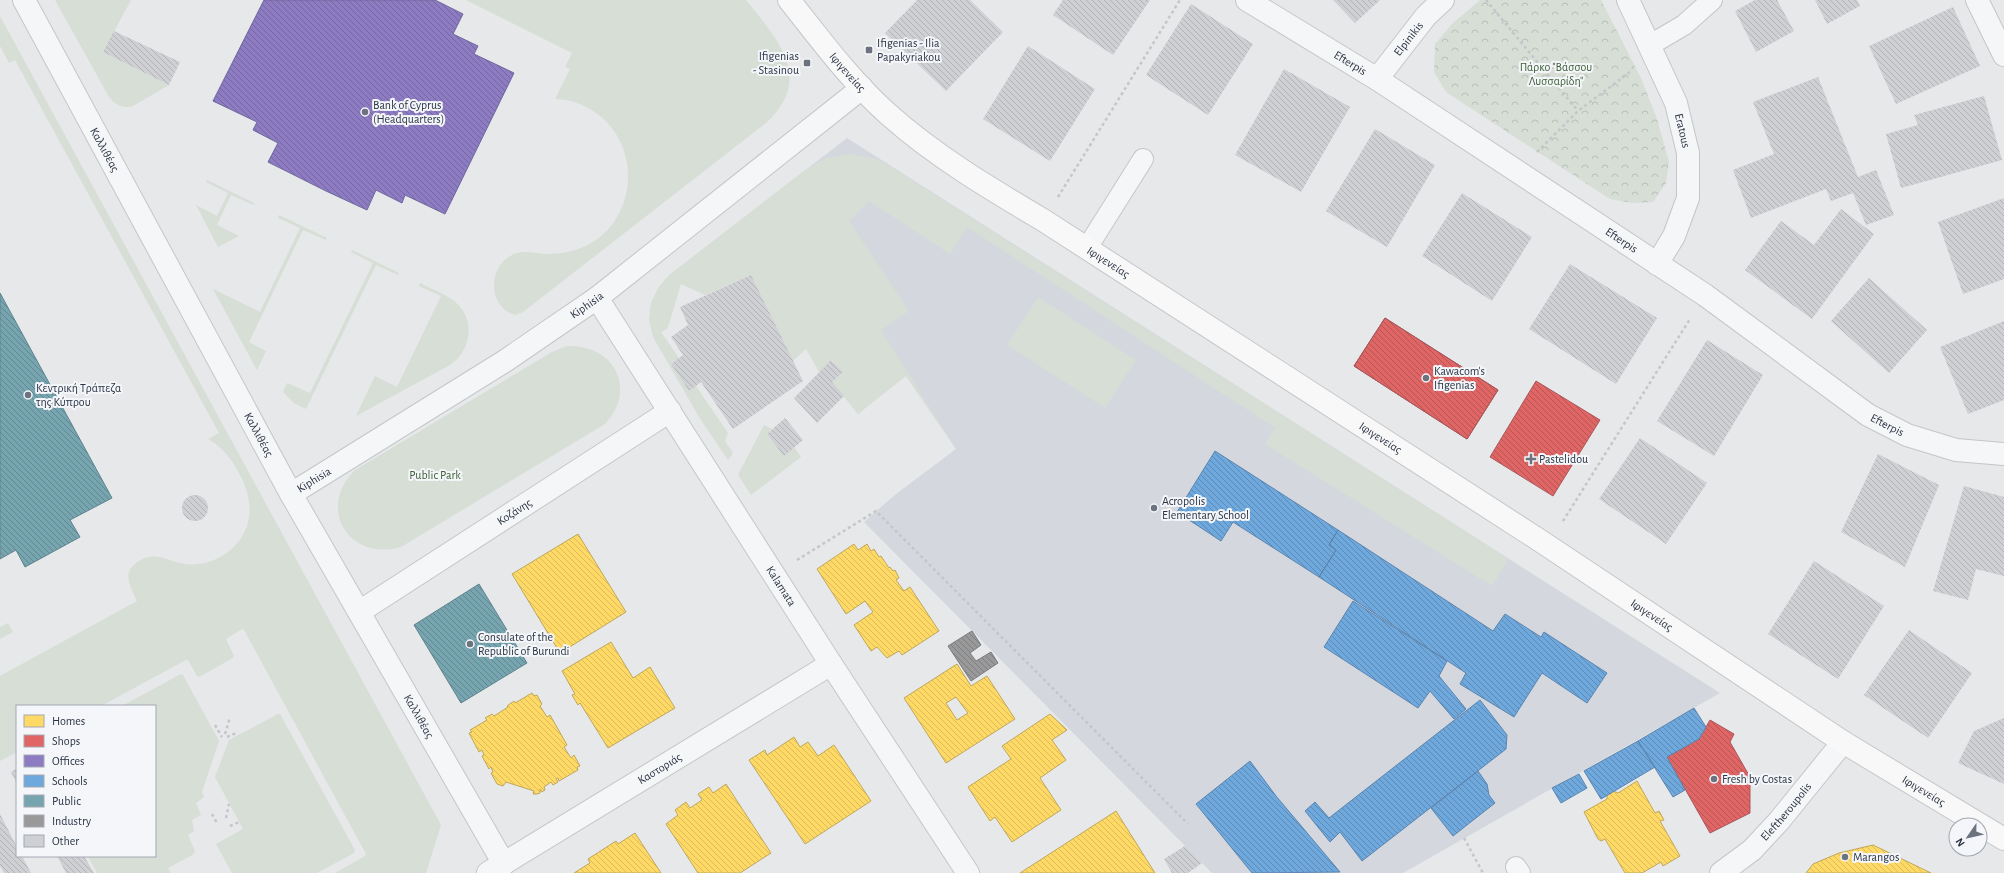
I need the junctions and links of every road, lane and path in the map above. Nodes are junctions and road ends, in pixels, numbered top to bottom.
1 (24, 0) edge
2 (789, 0) edge
3 (1180, 0) edge
4 (1247, 0) edge
5 (1442, 0) edge
6 (1486, 0) edge
7 (1628, 0) edge
8 (1712, 0) edge
9 (1977, 0) edge
10 (2003, 48) edge
11 (1652, 49) junction
12 (1377, 79) junction
13 (862, 88) junction
14 (1578, 111) junction
15 (1143, 159) dead end
16 (1517, 172) junction
17 (1043, 220) junction
18 (1087, 248) junction
19 (1657, 264) junction
20 (1705, 295) junction
21 (596, 298) junction
22 (670, 411) junction
23 (2004, 454) edge
24 (291, 494) junction
25 (1547, 546) junction
26 (774, 574) junction
27 (359, 612) junction
28 (831, 664) junction
29 (230, 717) dead end
30 (215, 725) dead end
31 (238, 732) dead end
32 (225, 734) dead end
33 (222, 737) dead end
34 (227, 738) dead end
35 (1843, 742) junction
36 (230, 804) dead end
37 (212, 814) dead end
38 (226, 818) dead end
39 (239, 822) dead end
40 (217, 823) dead end
41 (1188, 824) dead end
42 (230, 826) dead end
43 (1464, 838) dead end
44 (2004, 839) edge
45 (496, 868) edge
46 (968, 873) edge
47 (1483, 873) edge
48 (1721, 873) edge

1 - 24 street, Καλλιθέας
2 - 13 street, Ιφιγενείας
3 - 17 path
4 - 12 street, Efterpis
5 - 12 street, Elpinikis
6 - 14 path
7 - 11 street, Eratous
8 - 11 lane
9 - 10 street
11 - 14 path
11 - 19 street, Eratous
12 - 16 street, Efterpis
13 - 17 street, Ιφιγενείας
13 - 21 street, Kiphisia
14 - 16 path
15 - 18 lane
16 - 19 street, Efterpis
17 - 18 street, Ιφιγενείας
18 - 25 street, Ιφιγενείας
19 - 20 street, Efterpis
20 - 23 street, Efterpis
20 - 25 path
21 - 22 street, Kalamata
21 - 24 street, Kiphisia
22 - 26 street, Kalamata
22 - 27 street, Κοζάνης
24 - 27 street, Καλλιθέας
25 - 35 street, Ιφιγενείας
26 - 28 street, Kalamata
26 - 41 path
27 - 45 street, Καλλιθέας
28 - 45 street, Καστοριάς
28 - 46 street, Kalamata
29 - 32 path
30 - 33 path
31 - 34 path
35 - 44 street, Ιφιγενείας
35 - 48 street, Eleftheroupolis
36 - 38 path
37 - 40 path
39 - 42 path
43 - 47 path

